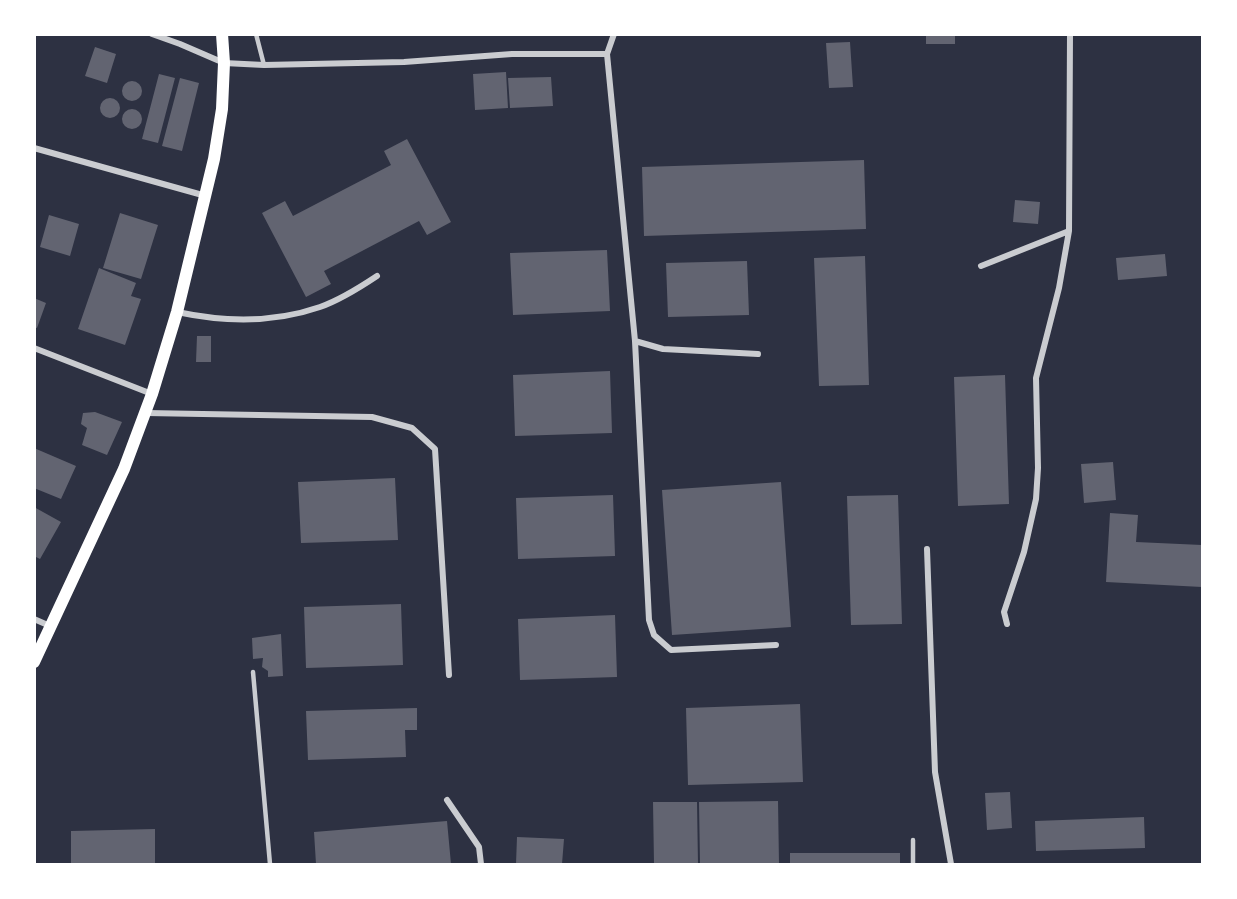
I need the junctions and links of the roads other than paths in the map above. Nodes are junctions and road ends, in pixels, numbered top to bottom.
1 (152, 34) edge
2 (222, 34) edge
3 (256, 34) edge
4 (614, 34) edge
5 (1070, 34) edge
6 (606, 54) junction
7 (224, 63) junction
8 (264, 65) junction
9 (34, 148) edge
10 (207, 196) junction
11 (1069, 231) junction
12 (981, 266) dead end
13 (377, 276) dead end
14 (177, 312) junction
15 (635, 341) junction
16 (34, 348) edge
17 (758, 354) dead end
18 (152, 394) junction
19 (146, 413) junction
20 (927, 549) dead end
21 (34, 619) edge
22 (1006, 624) dead end
23 (51, 626) junction
24 (776, 645) dead end
25 (34, 662) edge
26 (253, 672) dead end
27 (449, 675) dead end
28 (447, 800) dead end
29 (913, 840) dead end
30 (270, 864) edge
31 (480, 864) edge
32 (913, 864) edge
33 (951, 864) edge

1 - 7 street
2 - 7 main road
3 - 8 lane
4 - 6 street
5 - 11 street
6 - 8 street
6 - 15 street
7 - 8 street
7 - 10 main road
9 - 10 street
10 - 14 main road
11 - 12 street
11 - 22 street
13 - 14 street
14 - 18 main road
15 - 17 street
15 - 24 street
16 - 18 street
18 - 19 main road
19 - 23 main road
19 - 27 street
20 - 33 street
21 - 23 street
23 - 25 main road
26 - 30 lane
28 - 31 street
29 - 32 lane

